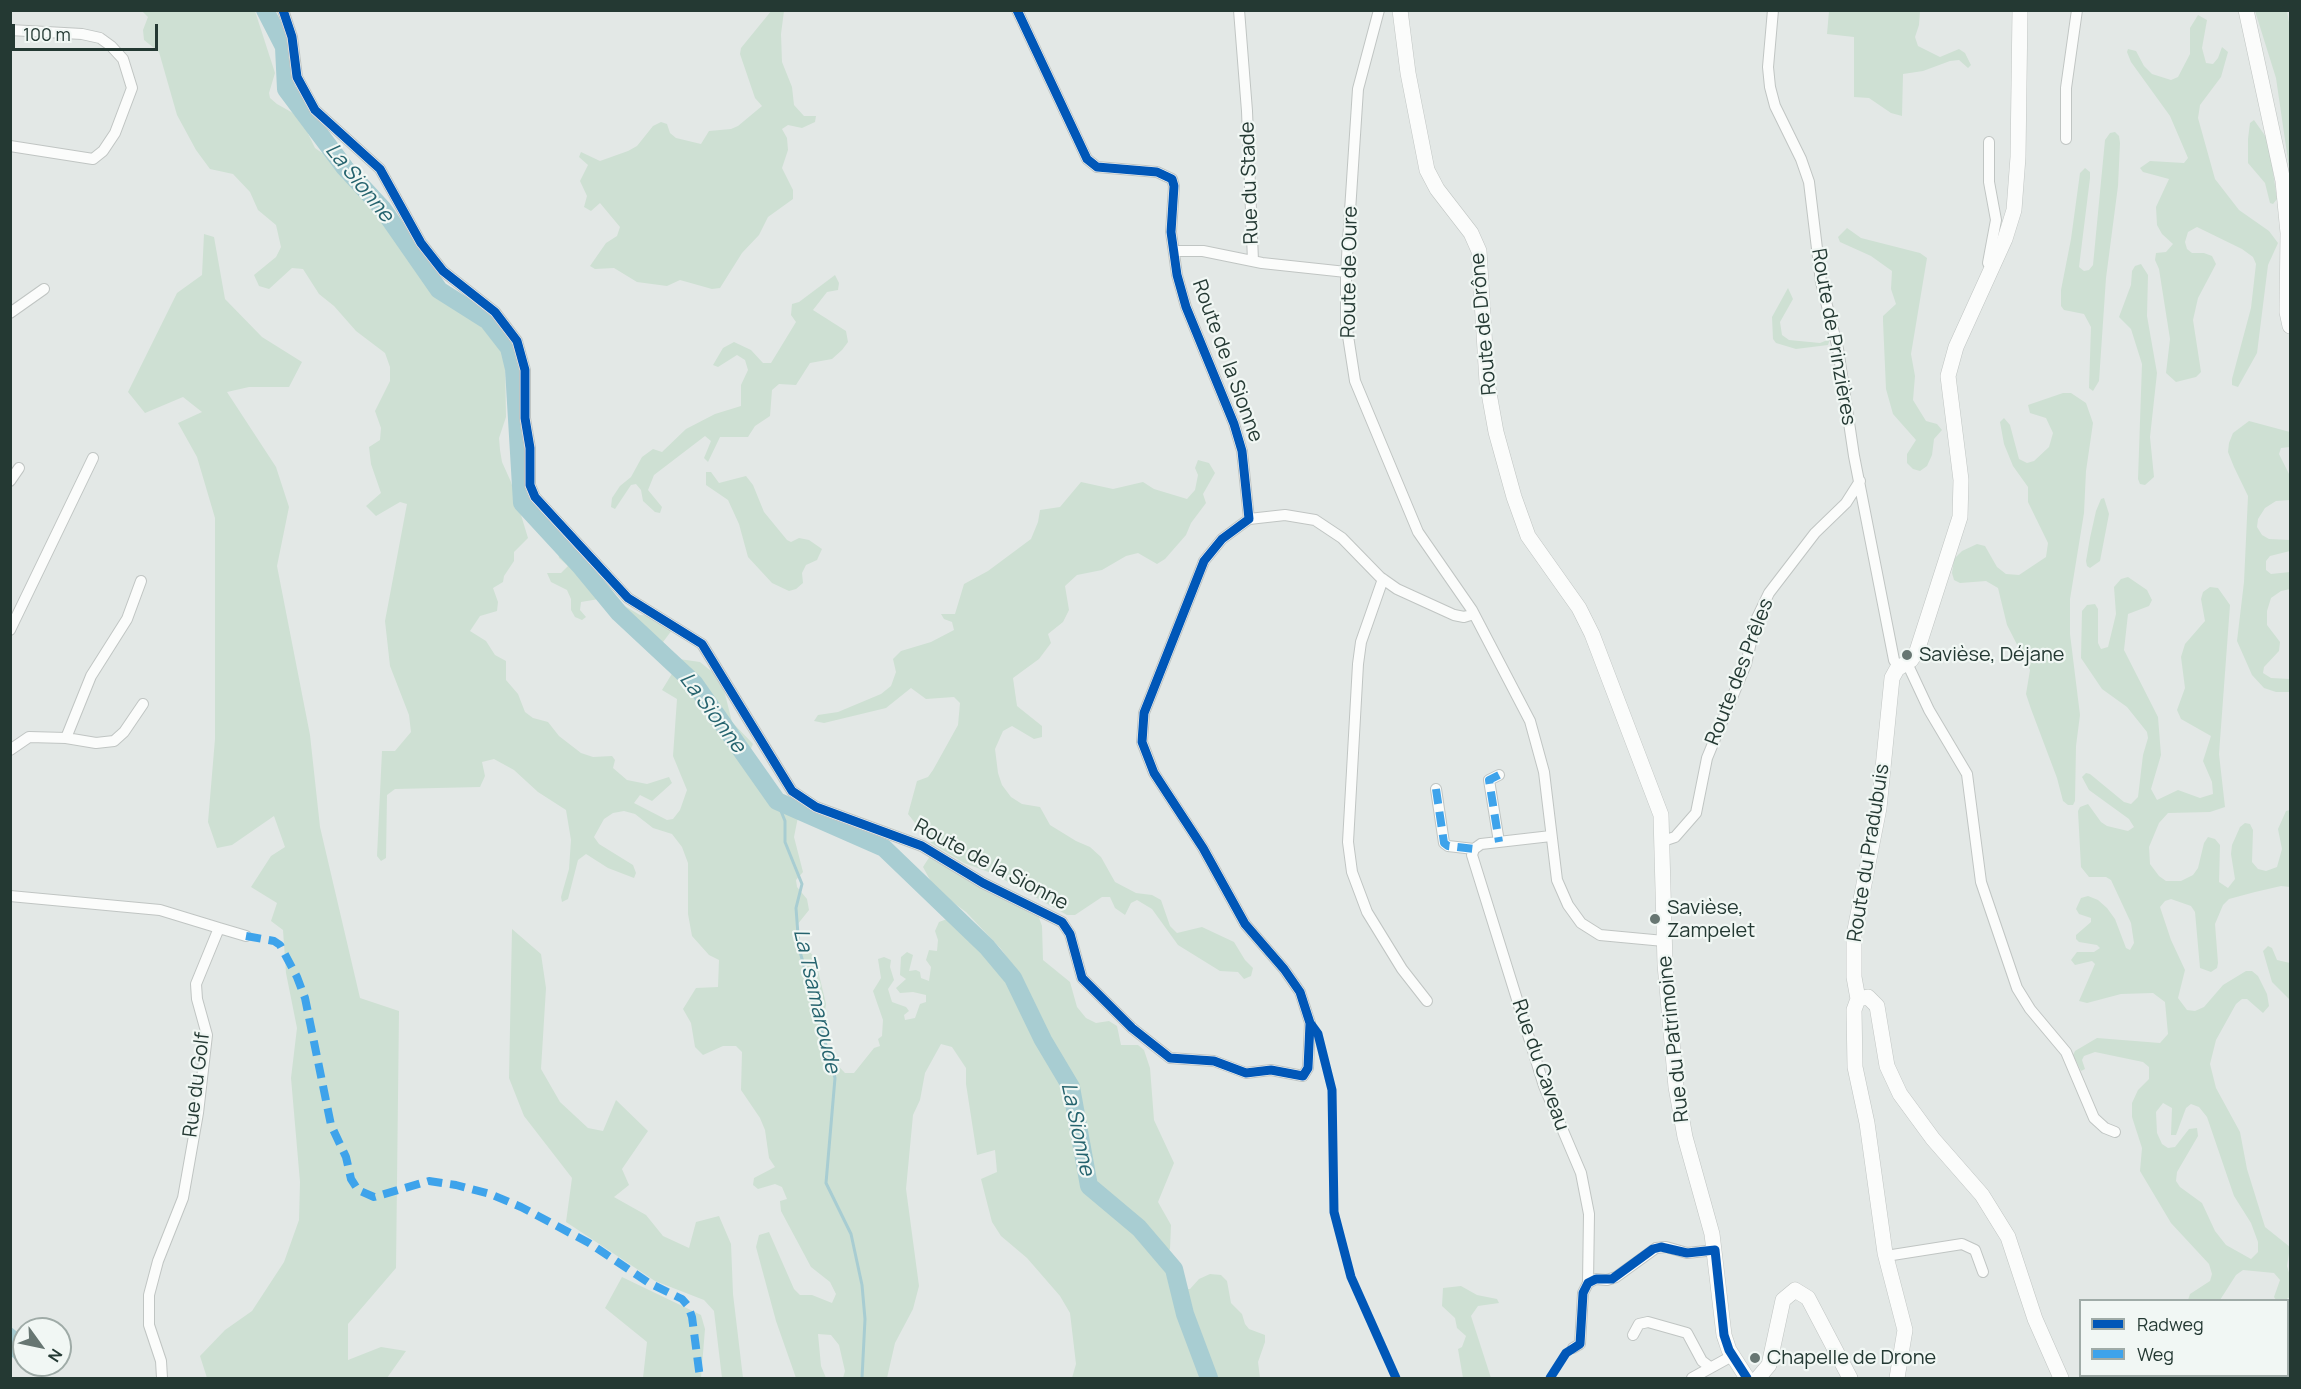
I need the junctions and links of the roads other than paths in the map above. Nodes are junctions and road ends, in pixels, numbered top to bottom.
1 (283, 10) edge
2 (1017, 10) edge
3 (1239, 10) edge
4 (1379, 10) edge
5 (1400, 10) edge
6 (1773, 10) edge
7 (2019, 10) edge
8 (2077, 10) edge
9 (2246, 10) edge
10 (10, 30) edge
11 (2066, 139) dead end
12 (1989, 142) dead end
13 (10, 146) edge
14 (1174, 251) junction
15 (1253, 261) junction
16 (1991, 270) junction
17 (1346, 272) junction
18 (44, 290) dead end
19 (10, 313) edge
20 (2290, 326) edge
21 (93, 458) dead end
22 (19, 468) dead end
23 (10, 481) edge
24 (1860, 481) junction
25 (1249, 519) junction
26 (1383, 579) junction
27 (141, 582) dead end
28 (1474, 614) junction
29 (10, 630) edge
30 (1902, 665) junction
31 (143, 704) dead end
32 (66, 738) junction
33 (10, 750) edge
34 (1499, 775) dead end
35 (1436, 789) dead end
36 (1551, 836) junction
37 (1663, 841) junction
38 (1499, 842) junction
39 (1474, 849) junction
40 (10, 896) edge
41 (219, 928) junction
42 (246, 936) dead end
43 (1664, 941) junction
44 (1858, 999) junction
45 (1427, 1001) dead end
46 (2115, 1132) dead end
47 (1715, 1250) junction
48 (1886, 1256) junction
49 (1983, 1272) dead end
50 (1587, 1283) junction
51 (1633, 1335) dead end
52 (1573, 1348) dead end
53 (1732, 1356) junction
54 (1710, 1367) junction
55 (162, 1378) edge
56 (1692, 1378) edge
57 (1747, 1378) edge
58 (1758, 1378) edge
59 (1850, 1378) edge
60 (1897, 1378) edge
61 (2061, 1378) edge

1 - 25 street, Route de la Sionne
2 - 14 street, Route de la Sionne
3 - 15 street, Rue du Stade
4 - 17 street, Route de Oure
5 - 37 street, Route de Drône
6 - 24 street, Route de Prinzières
7 - 16 street, Route du Pradubuis
8 - 11 street
9 - 20 street
10 - 13 street
12 - 16 street
14 - 15 street
14 - 25 street, Route de la Sionne
15 - 17 street, Rue du Stade
16 - 30 street, Route du Pradubuis
17 - 28 street, Route de Oure
18 - 19 street
21 - 29 street
22 - 23 street
24 - 30 street, Route de Prinzières
24 - 37 street, Route des Prêles
25 - 26 street
26 - 28 street
26 - 45 street
27 - 32 street
28 - 36 street, Route de Oure
30 - 44 street, Route du Pradubuis
30 - 46 street, Route de Prinzières
31 - 32 street
32 - 33 street
34 - 38 street
35 - 39 street
36 - 38 street
36 - 43 street, Route de Oure
37 - 43 street, Route de Drône
38 - 39 street
39 - 50 street, Rue du Caveau
40 - 41 street
41 - 42 street
41 - 55 street, Rue du Golf
43 - 47 street, Rue du Patrimoine
44 - 48 street, Route du Pradubuis
44 - 61 street
47 - 50 street
47 - 53 street, Rue du Patrimoine
48 - 49 street
48 - 60 street, Route du Pradubuis
50 - 52 street, Rue du Caveau
51 - 54 street
53 - 54 street
53 - 57 street, Rue du Patrimoine
54 - 56 street
58 - 59 street

